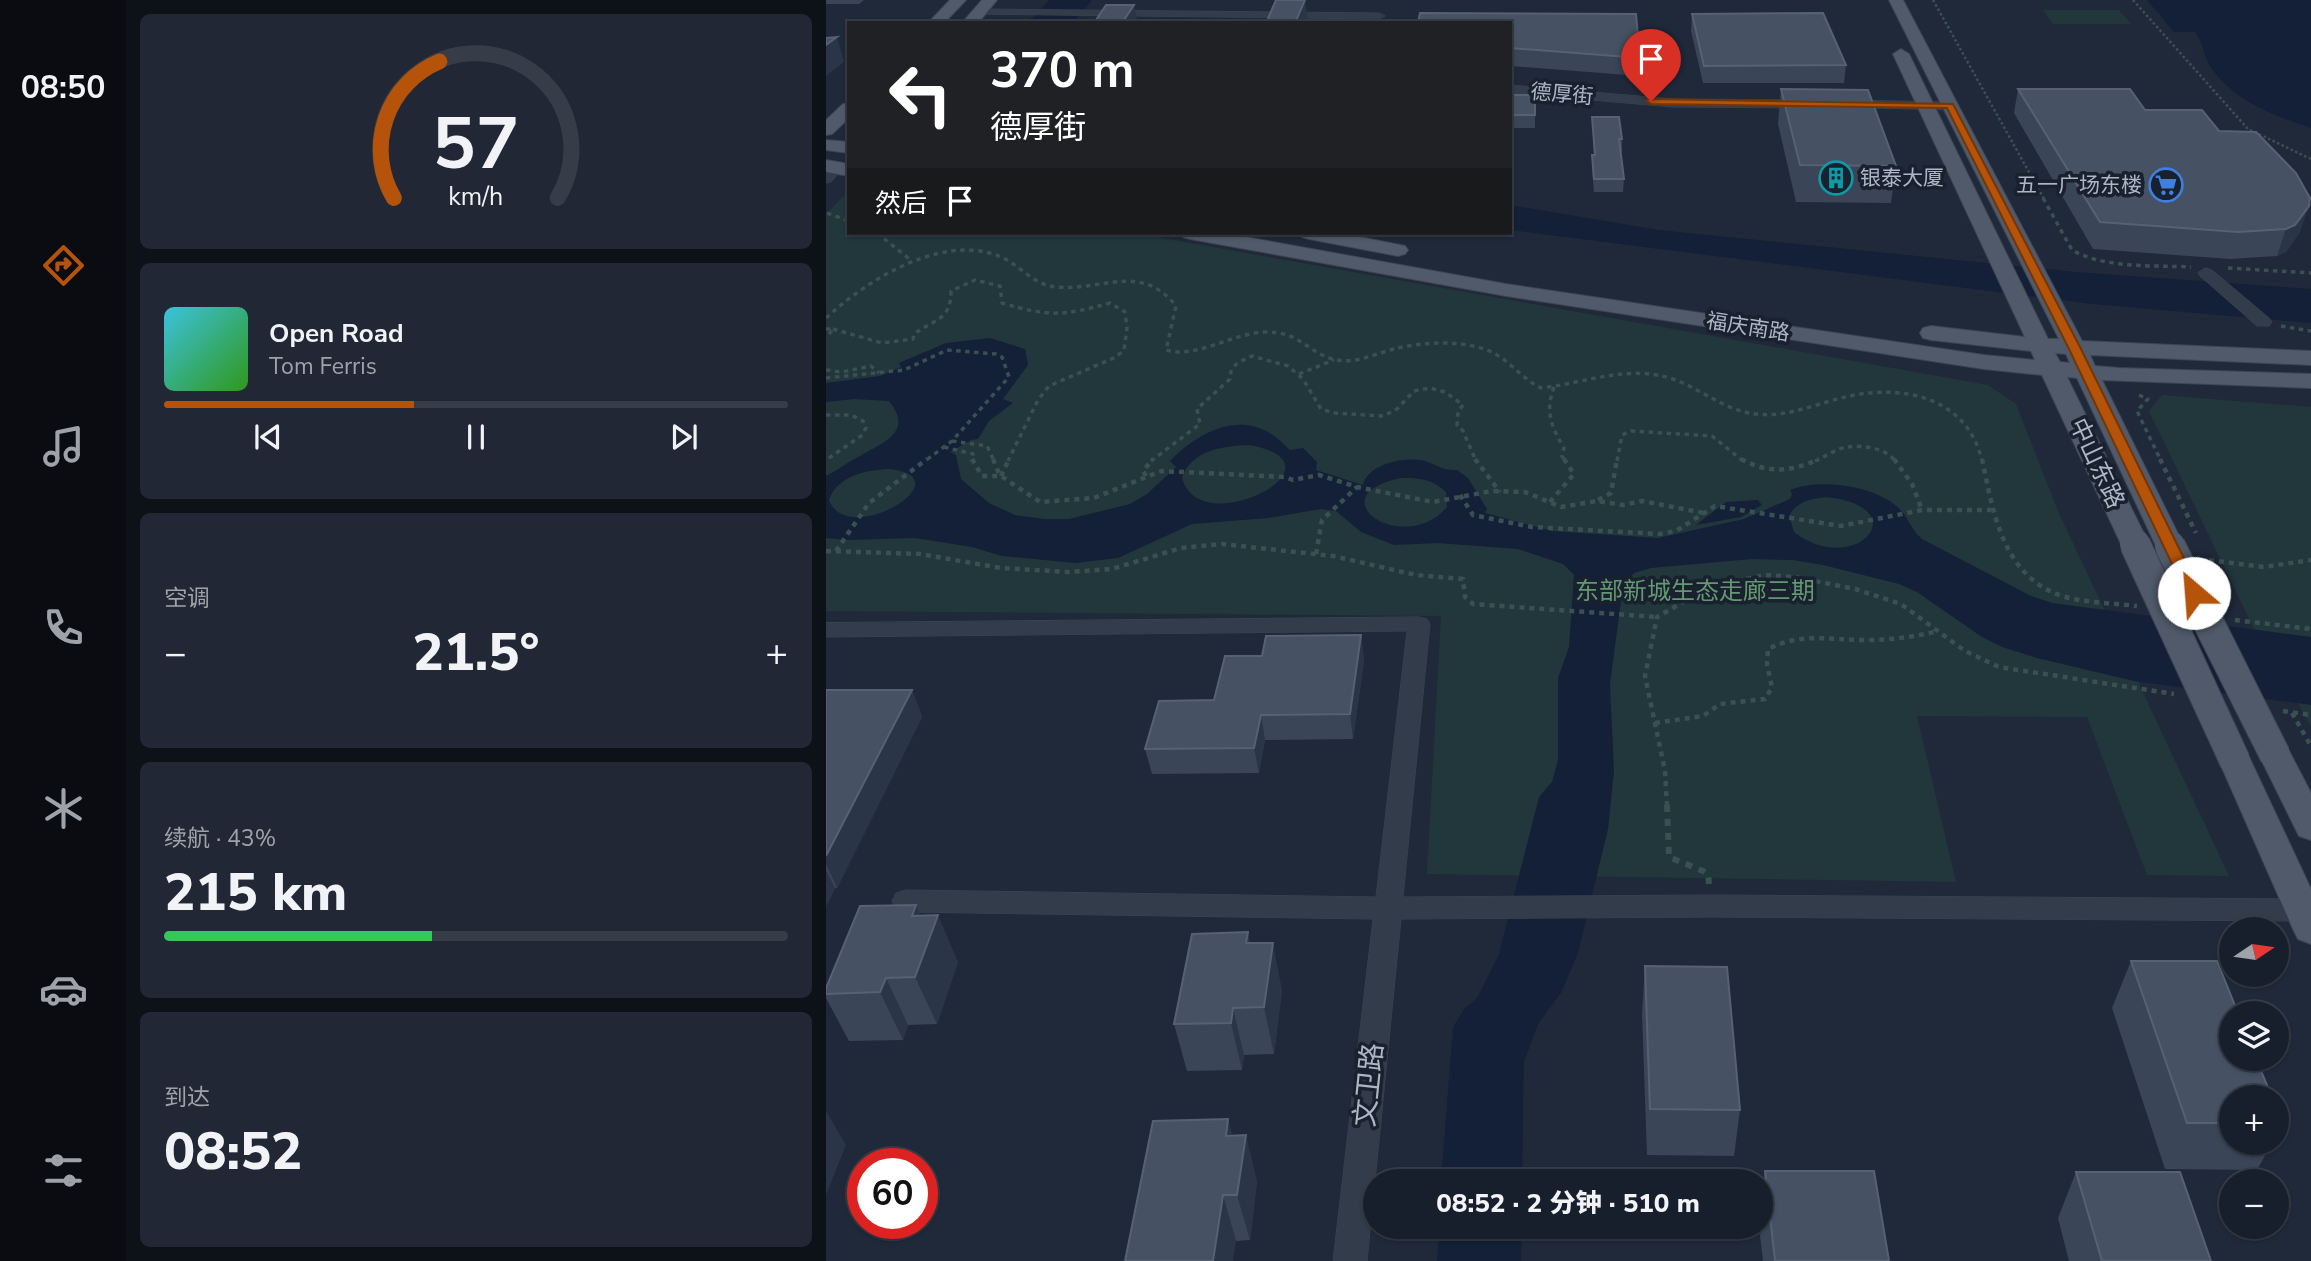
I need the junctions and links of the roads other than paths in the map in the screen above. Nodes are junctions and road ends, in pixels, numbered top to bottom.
1 (959, 0) edge
2 (1384, 0) edge
3 (1896, 0) edge
4 (977, 14) edge
5 (1378, 19) edge
6 (937, 21) edge
7 (1892, 35) dead end
8 (1512, 89) edge
9 (1926, 105) junction
10 (1950, 106) junction
11 (847, 110) edge
12 (826, 130) edge
13 (826, 145) edge
14 (847, 148) edge
15 (1201, 235) edge
16 (1320, 235) edge
17 (2205, 270) road end
18 (2263, 322) road end
19 (2041, 344) junction
20 (2074, 347) junction
21 (2311, 358) edge
22 (2053, 369) junction
23 (2087, 372) junction
24 (2311, 381) edge
25 (826, 630) edge
26 (2311, 827) edge
27 (906, 901) dead end
28 (1387, 908) junction
29 (2307, 920) edge
30 (1350, 1261) edge

1 - 6 main road
2 - 5 street
3 - 10 main road, 中山东路
4 - 5 street
7 - 9 main road, 中山东路
8 - 9 street, 德厚街
9 - 10 street, 德厚街
9 - 19 main road, 中山东路
10 - 20 main road, 中山东路
11 - 12 main road
13 - 14 main road
15 - 22 main road, 福庆南路
16 - 19 main road, 福庆南路
17 - 18 street
19 - 20 main road, 福庆南路
19 - 22 main road, 中山东路
20 - 21 main road, 福庆南路
20 - 23 main road, 中山东路
22 - 23 main road, 福庆南路
22 - 29 main road, 中山东路, bridge
23 - 24 main road, 福庆南路
23 - 26 main road, 中山东路, bridge
25 - 28 street, 文卫路
27 - 28 street
28 - 29 street
28 - 30 street, 文卫路

